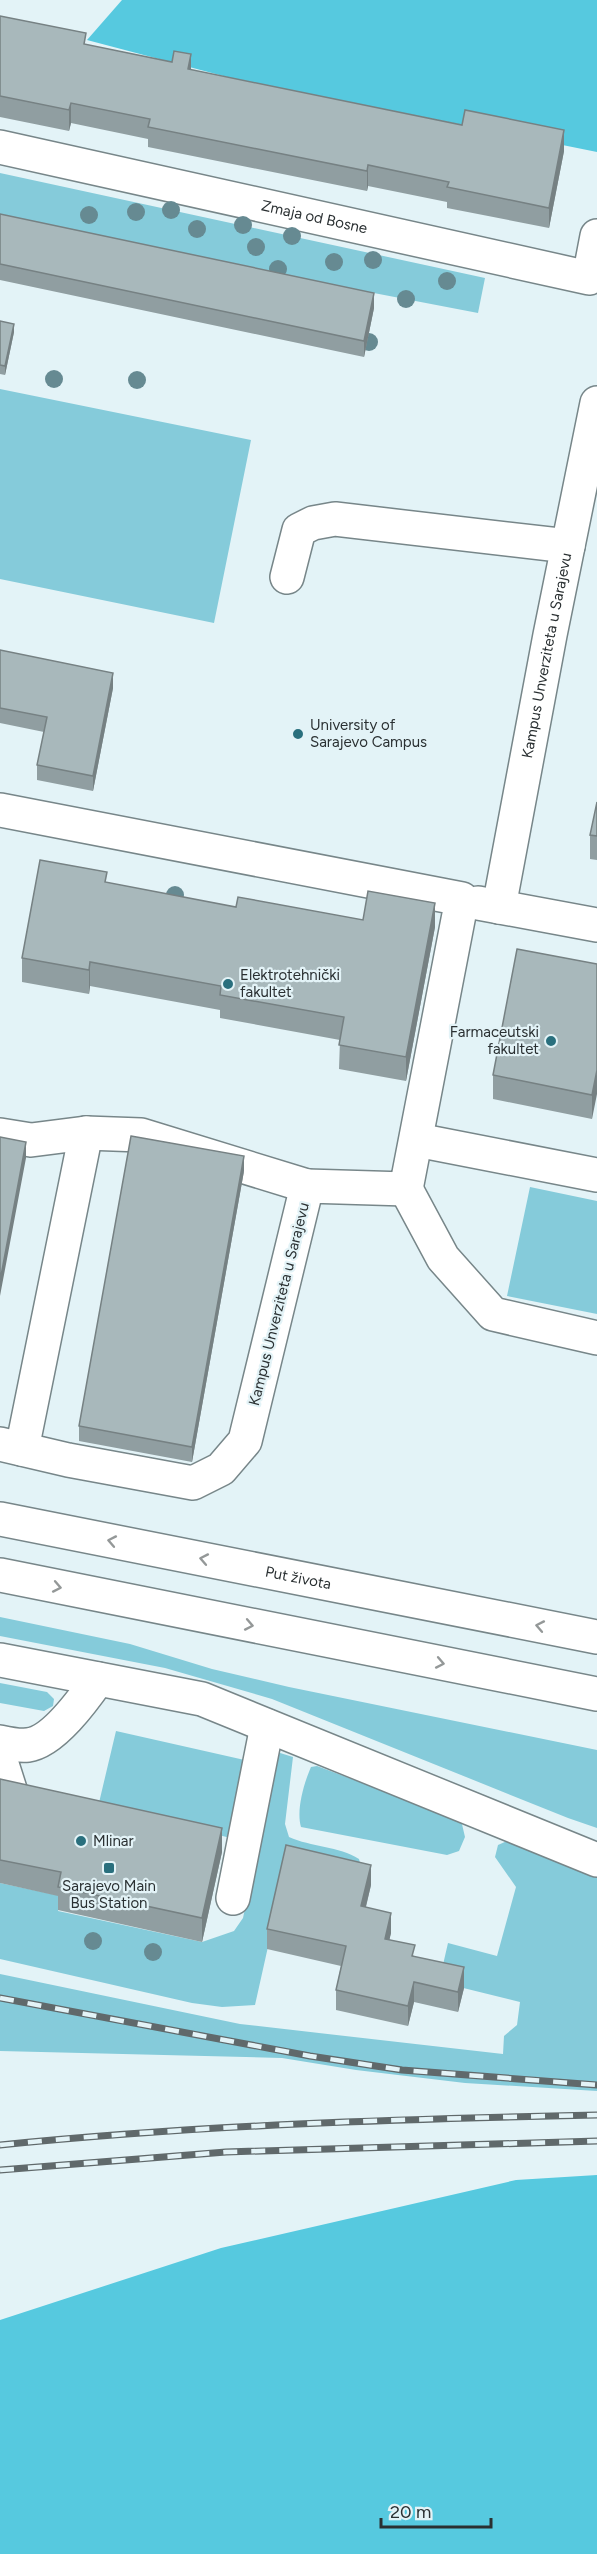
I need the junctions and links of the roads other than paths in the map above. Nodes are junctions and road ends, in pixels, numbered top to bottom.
1 (0, 147) edge
2 (597, 236) edge
3 (597, 403) edge
4 (568, 546) junction
5 (287, 577) dead end
6 (0, 810) edge
7 (462, 899) junction
8 (499, 907) junction
9 (597, 926) edge
10 (86, 1133) junction
11 (16, 1137) edge
12 (417, 1140) junction
13 (597, 1175) edge
14 (308, 1186) junction
15 (406, 1189) junction
16 (597, 1338) edge
17 (11, 1446) edge
18 (0, 1519) edge
19 (0, 1575) edge
20 (597, 1637) edge
21 (0, 1660) edge
22 (98, 1679) junction
23 (597, 1694) edge
24 (267, 1726) junction
25 (0, 1743) edge
26 (0, 1758) edge
27 (23, 1830) edge
28 (597, 1860) edge
29 (233, 1898) dead end

1 - 2 street, Zmaja od Bosne
3 - 4 street, Kampus Unverziteta u Sarajevu
4 - 5 street
4 - 8 street, Kampus Unverziteta u Sarajevu
6 - 7 street
7 - 8 street
7 - 12 street
8 - 9 street
10 - 11 street
10 - 14 street
10 - 17 street
12 - 13 street
12 - 15 street
14 - 15 street, Kampus Unverziteta u Sarajevu
14 - 17 street, Kampus Unverziteta u Sarajevu
15 - 16 street
20 -> 18 street, Put života
19 -> 23 street
21 - 22 street
22 - 24 street
22 - 25 street
24 - 28 street
24 - 29 street
26 - 27 street

